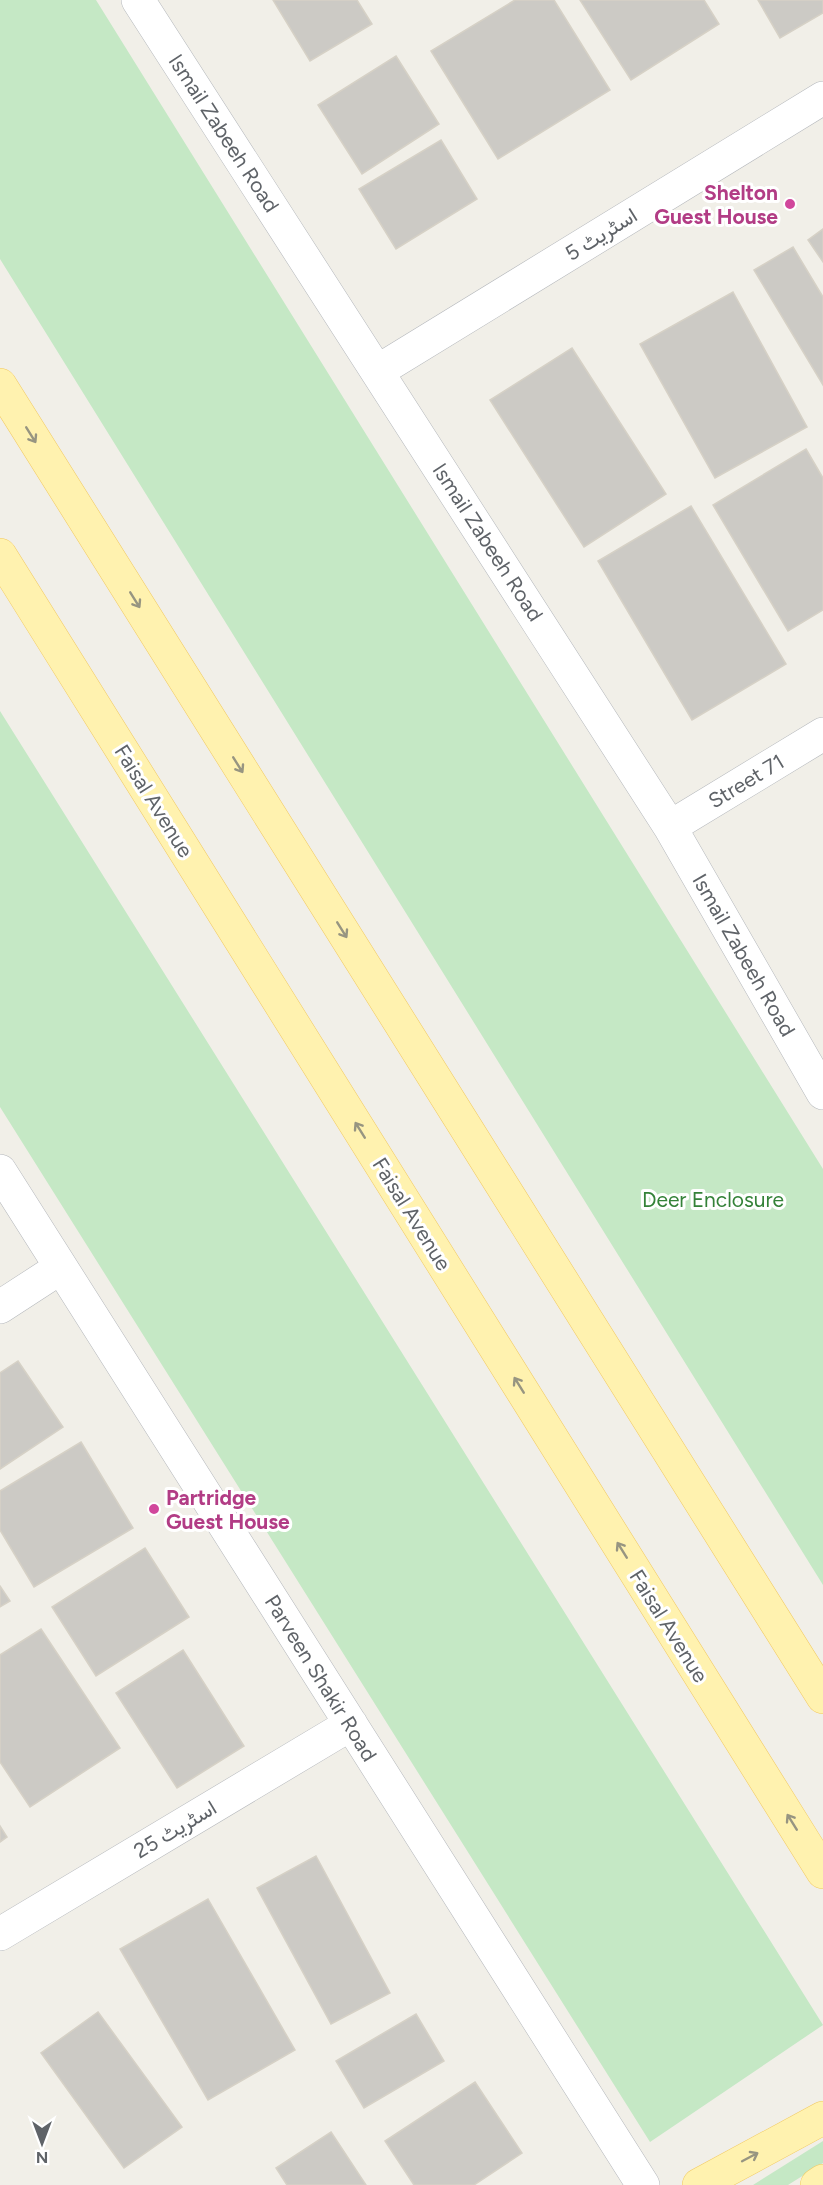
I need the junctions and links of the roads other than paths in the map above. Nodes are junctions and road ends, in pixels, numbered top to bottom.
1 (138, 0) edge
2 (823, 98) edge
3 (378, 371) junction
4 (0, 385) edge
5 (0, 555) edge
6 (823, 735) edge
7 (670, 827) junction
8 (823, 1093) edge
9 (0, 1171) edge
10 (60, 1268) junction
11 (0, 1306) edge
12 (823, 1697) edge
13 (351, 1724) junction
14 (823, 1872) edge
15 (0, 1934) edge
16 (815, 2120) edge
17 (823, 2181) edge
18 (644, 2185) edge
19 (699, 2185) edge
20 (817, 2185) edge

1 - 3 street, Ismail Zabeeh Road
2 - 3 street, اسٹریٹ 5
3 - 7 street, Ismail Zabeeh Road
4 -> 12 main road
14 -> 5 main road, Faisal Avenue
6 - 7 street, Street 71
7 - 8 street, Ismail Zabeeh Road
9 - 10 street, Parveen Shakir Road
10 - 11 street
10 - 13 street, Parveen Shakir Road
13 - 15 street, اسٹریٹ 25
13 - 18 street, Parveen Shakir Road
19 -> 16 main road
17 - 20 main road

